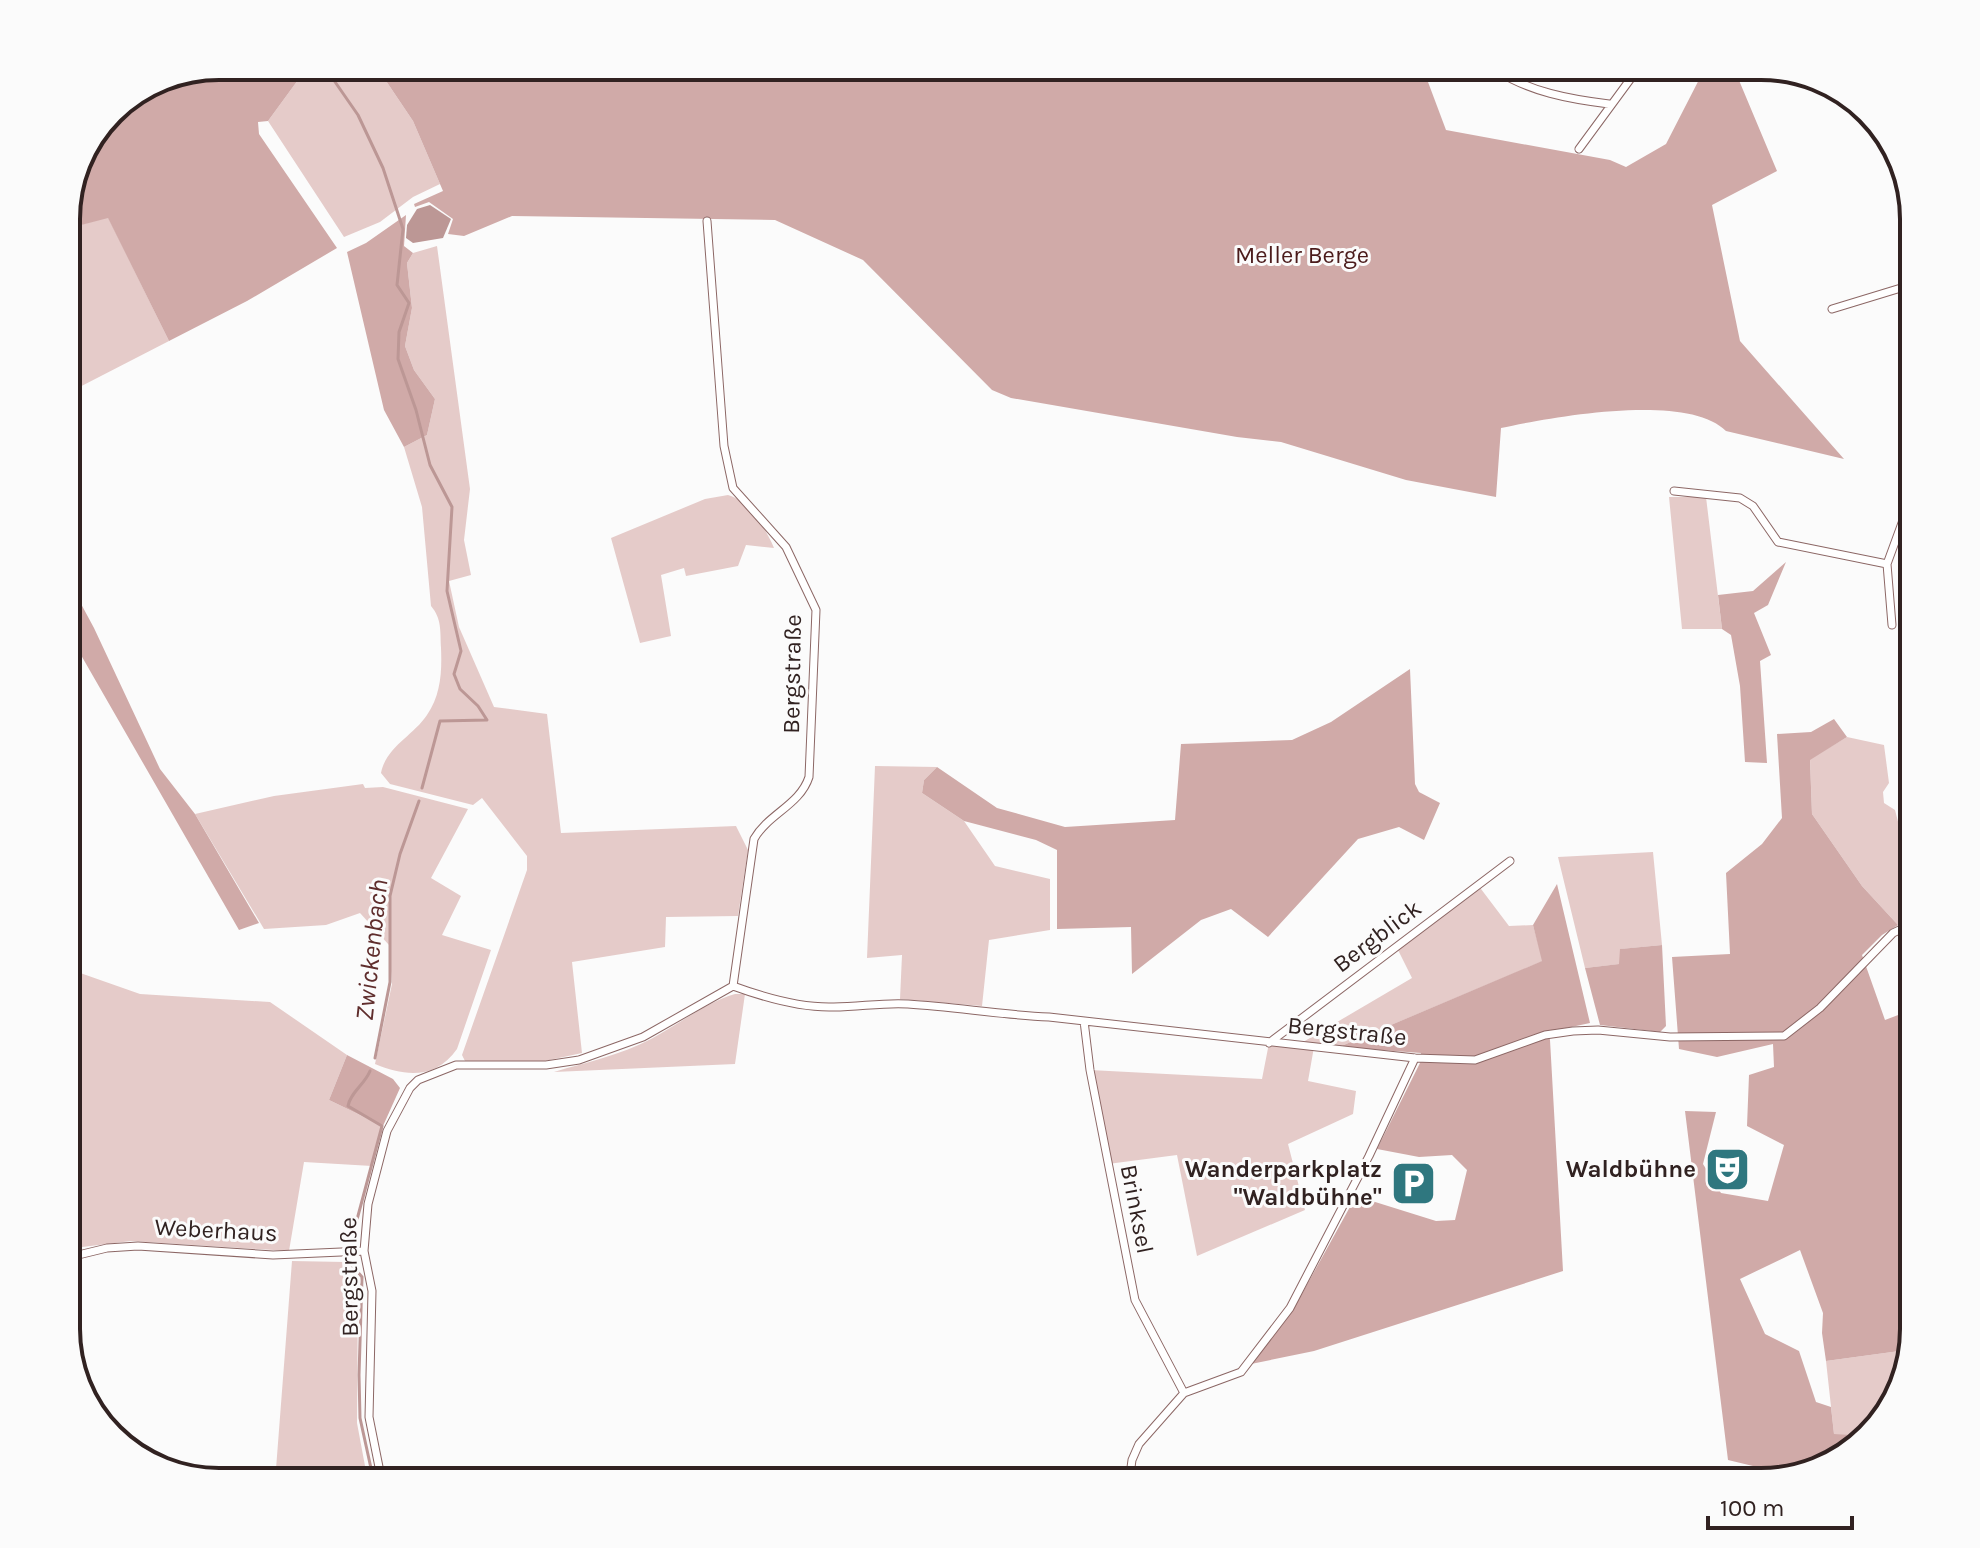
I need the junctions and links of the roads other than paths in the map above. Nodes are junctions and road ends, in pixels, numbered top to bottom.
1 (1511, 80) edge
2 (1629, 80) edge
3 (1609, 104) junction
4 (1579, 149) dead end
5 (707, 221) dead end
6 (1900, 288) edge
7 (1832, 309) dead end
8 (1674, 491) dead end
9 (1900, 528) edge
10 (1887, 564) junction
11 (1892, 625) dead end
12 (1510, 861) dead end
13 (1900, 930) edge
14 (733, 986) junction
15 (1084, 1021) junction
16 (1269, 1043) junction
17 (1415, 1058) junction
18 (364, 1251) junction
19 (80, 1255) edge
20 (1184, 1393) junction
21 (379, 1468) edge
22 (1131, 1468) edge

1 - 3 street
2 - 3 street
3 - 4 street
5 - 14 street, Bergstraße
6 - 7 street
8 - 10 street
9 - 10 street
10 - 11 street
12 - 16 street, Bergblick
13 - 17 street, Bergstraße
14 - 15 street, Bergstraße
14 - 18 street, Bergstraße
15 - 16 street, Bergstraße
15 - 20 street, Brinksel
16 - 17 street, Bergstraße
17 - 20 street
18 - 19 street, Weberhaus
18 - 21 street, Bergstraße
20 - 22 street

